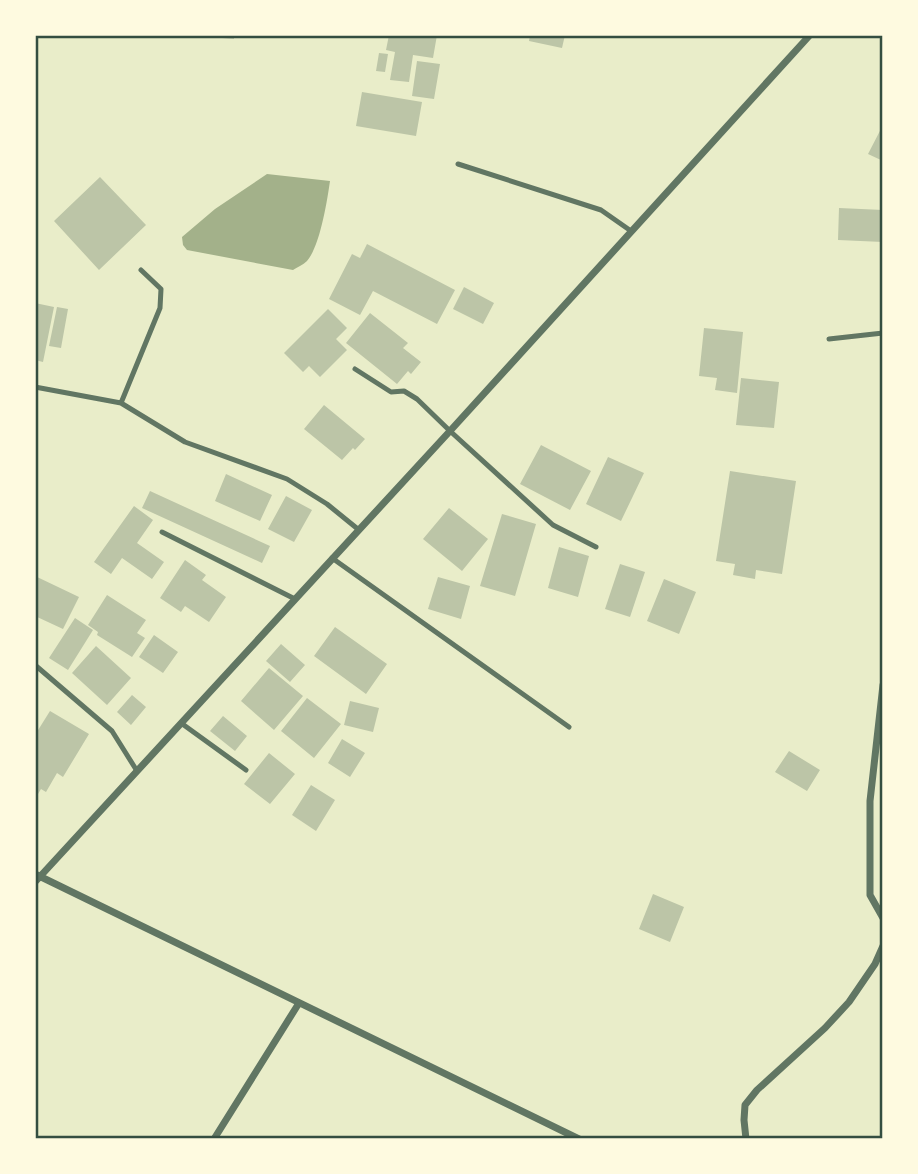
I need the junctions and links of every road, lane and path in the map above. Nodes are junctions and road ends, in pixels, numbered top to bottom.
1 (810, 35) edge
2 (458, 164) dead end
3 (631, 231) junction
4 (141, 270) dead end
5 (883, 333) edge
6 (829, 339) dead end
7 (355, 369) dead end
8 (35, 387) edge
9 (121, 403) junction
10 (450, 431) junction
11 (359, 530) junction
12 (162, 533) dead end
13 (596, 547) dead end
14 (332, 558) junction
15 (295, 599) junction
16 (35, 665) edge
17 (883, 685) edge
18 (181, 723) junction
19 (569, 727) dead end
20 (246, 770) dead end
21 (137, 771) junction
22 (37, 878) edge
23 (883, 918) edge
24 (883, 946) edge
25 (299, 1003) junction
26 (214, 1139) edge
27 (579, 1139) edge
28 (746, 1139) edge

1 - 3 street
2 - 3 lane
3 - 10 street
4 - 9 lane
5 - 6 lane
7 - 10 lane
8 - 9 lane
9 - 11 lane
10 - 11 street
10 - 13 lane
11 - 14 street
12 - 15 lane
14 - 15 street
14 - 19 lane
15 - 18 street
16 - 21 lane
17 - 23 street
18 - 20 lane
18 - 21 street
21 - 22 street
22 - 25 street
24 - 28 street
25 - 26 street
25 - 27 street

